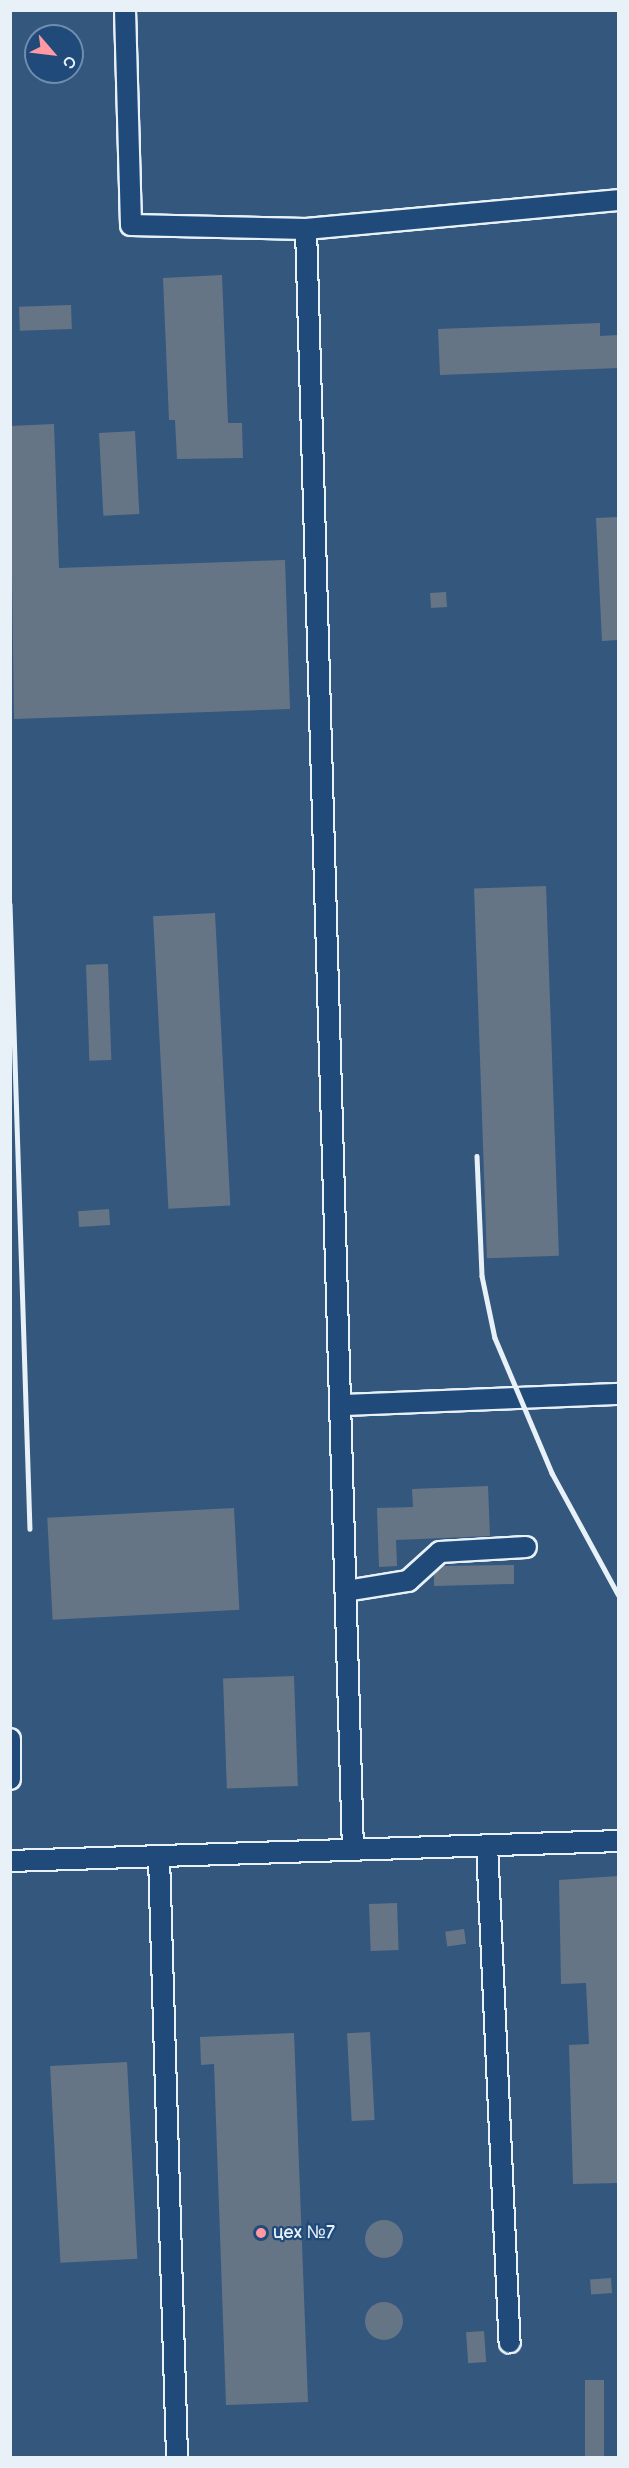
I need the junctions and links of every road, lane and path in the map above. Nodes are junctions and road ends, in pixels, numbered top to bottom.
1 (125, 10) edge
2 (618, 200) edge
3 (306, 230) junction
4 (618, 1394) edge
5 (342, 1405) junction
6 (526, 1548) dead end
7 (346, 1591) junction
8 (10, 1739) edge
9 (10, 1779) edge
10 (618, 1841) edge
11 (487, 1845) junction
12 (352, 1850) junction
13 (159, 1857) junction
14 (10, 1860) edge
15 (510, 2342) dead end
16 (177, 2457) edge

1 - 3 lane
2 - 3 lane
3 - 5 lane
4 - 5 lane
5 - 7 lane
6 - 7 lane
7 - 12 lane
8 - 9 lane
10 - 11 lane
11 - 12 lane
11 - 15 lane
12 - 13 lane
13 - 14 lane
13 - 16 lane

